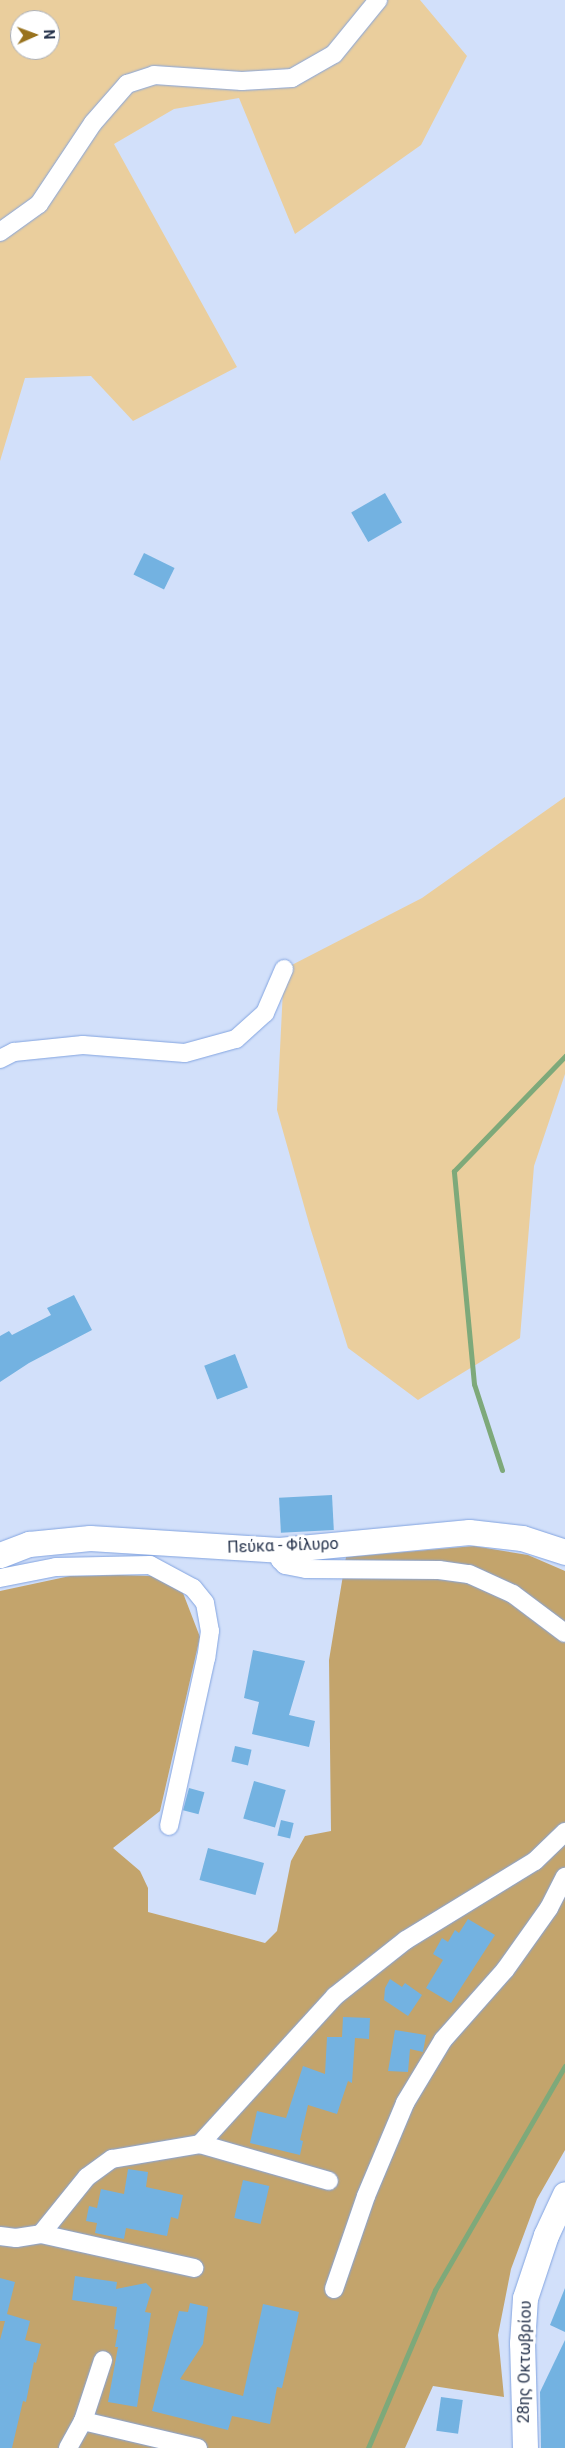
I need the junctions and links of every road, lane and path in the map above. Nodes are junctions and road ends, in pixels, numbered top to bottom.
1 (378, 0) edge
2 (0, 232) edge
3 (284, 968) dead end
4 (0, 1059) edge
5 (279, 1550) junction
6 (565, 1552) edge
7 (0, 1555) edge
8 (0, 1578) edge
9 (565, 1633) edge
10 (169, 1826) dead end
11 (565, 1832) edge
12 (565, 1877) edge
13 (200, 2144) junction
14 (329, 2182) dead end
15 (565, 2194) edge
16 (41, 2234) junction
17 (0, 2236) edge
18 (194, 2268) dead end
19 (334, 2289) dead end
20 (103, 2360) dead end
21 (83, 2421) junction
22 (68, 2448) edge
23 (198, 2448) edge
24 (525, 2448) edge

1 - 2 street
3 - 4 street
5 - 6 main road, Πεύκα - Φίλυρο
5 - 7 main road, Πεύκα - Φίλυρο
5 - 9 street
8 - 10 street
11 - 13 street
12 - 19 street
13 - 14 street
13 - 16 street
15 - 24 main road, 28ης Οκτωβρίου
16 - 17 street
16 - 18 street
20 - 21 street
21 - 22 street
21 - 23 street

